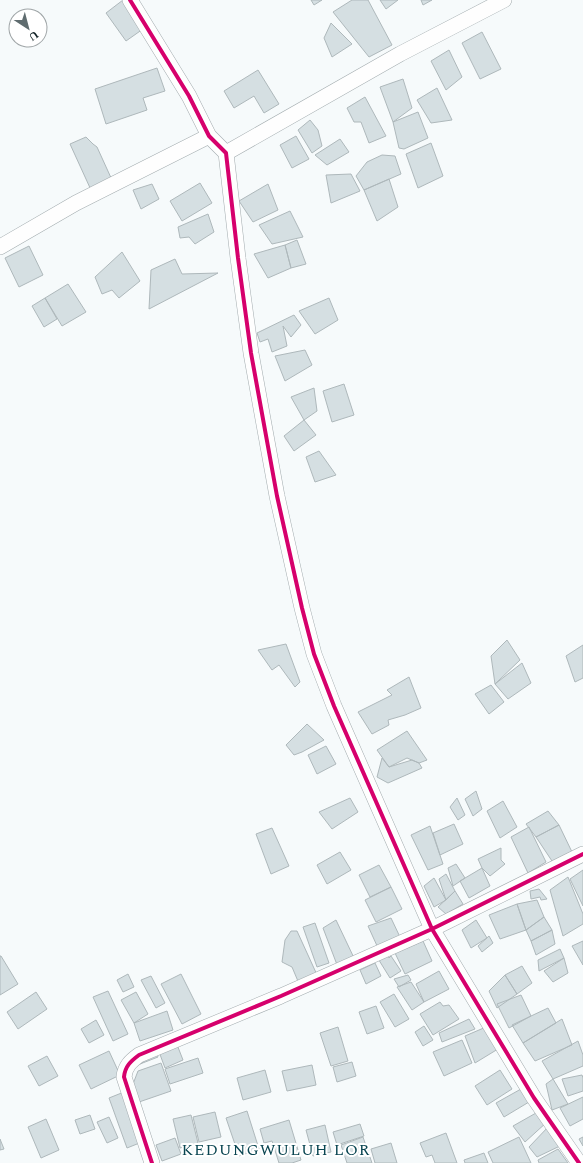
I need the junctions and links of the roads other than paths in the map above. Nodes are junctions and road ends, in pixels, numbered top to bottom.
1 (130, 0) edge
2 (504, 0) edge
3 (209, 136) junction
4 (226, 152) junction
5 (0, 247) edge
6 (583, 854) edge
7 (432, 929) junction
8 (152, 1163) edge
9 (579, 1163) edge

1 - 3 street
2 - 4 street
3 - 4 street
3 - 5 street
4 - 7 street
6 - 7 street
7 - 8 street
7 - 9 street

